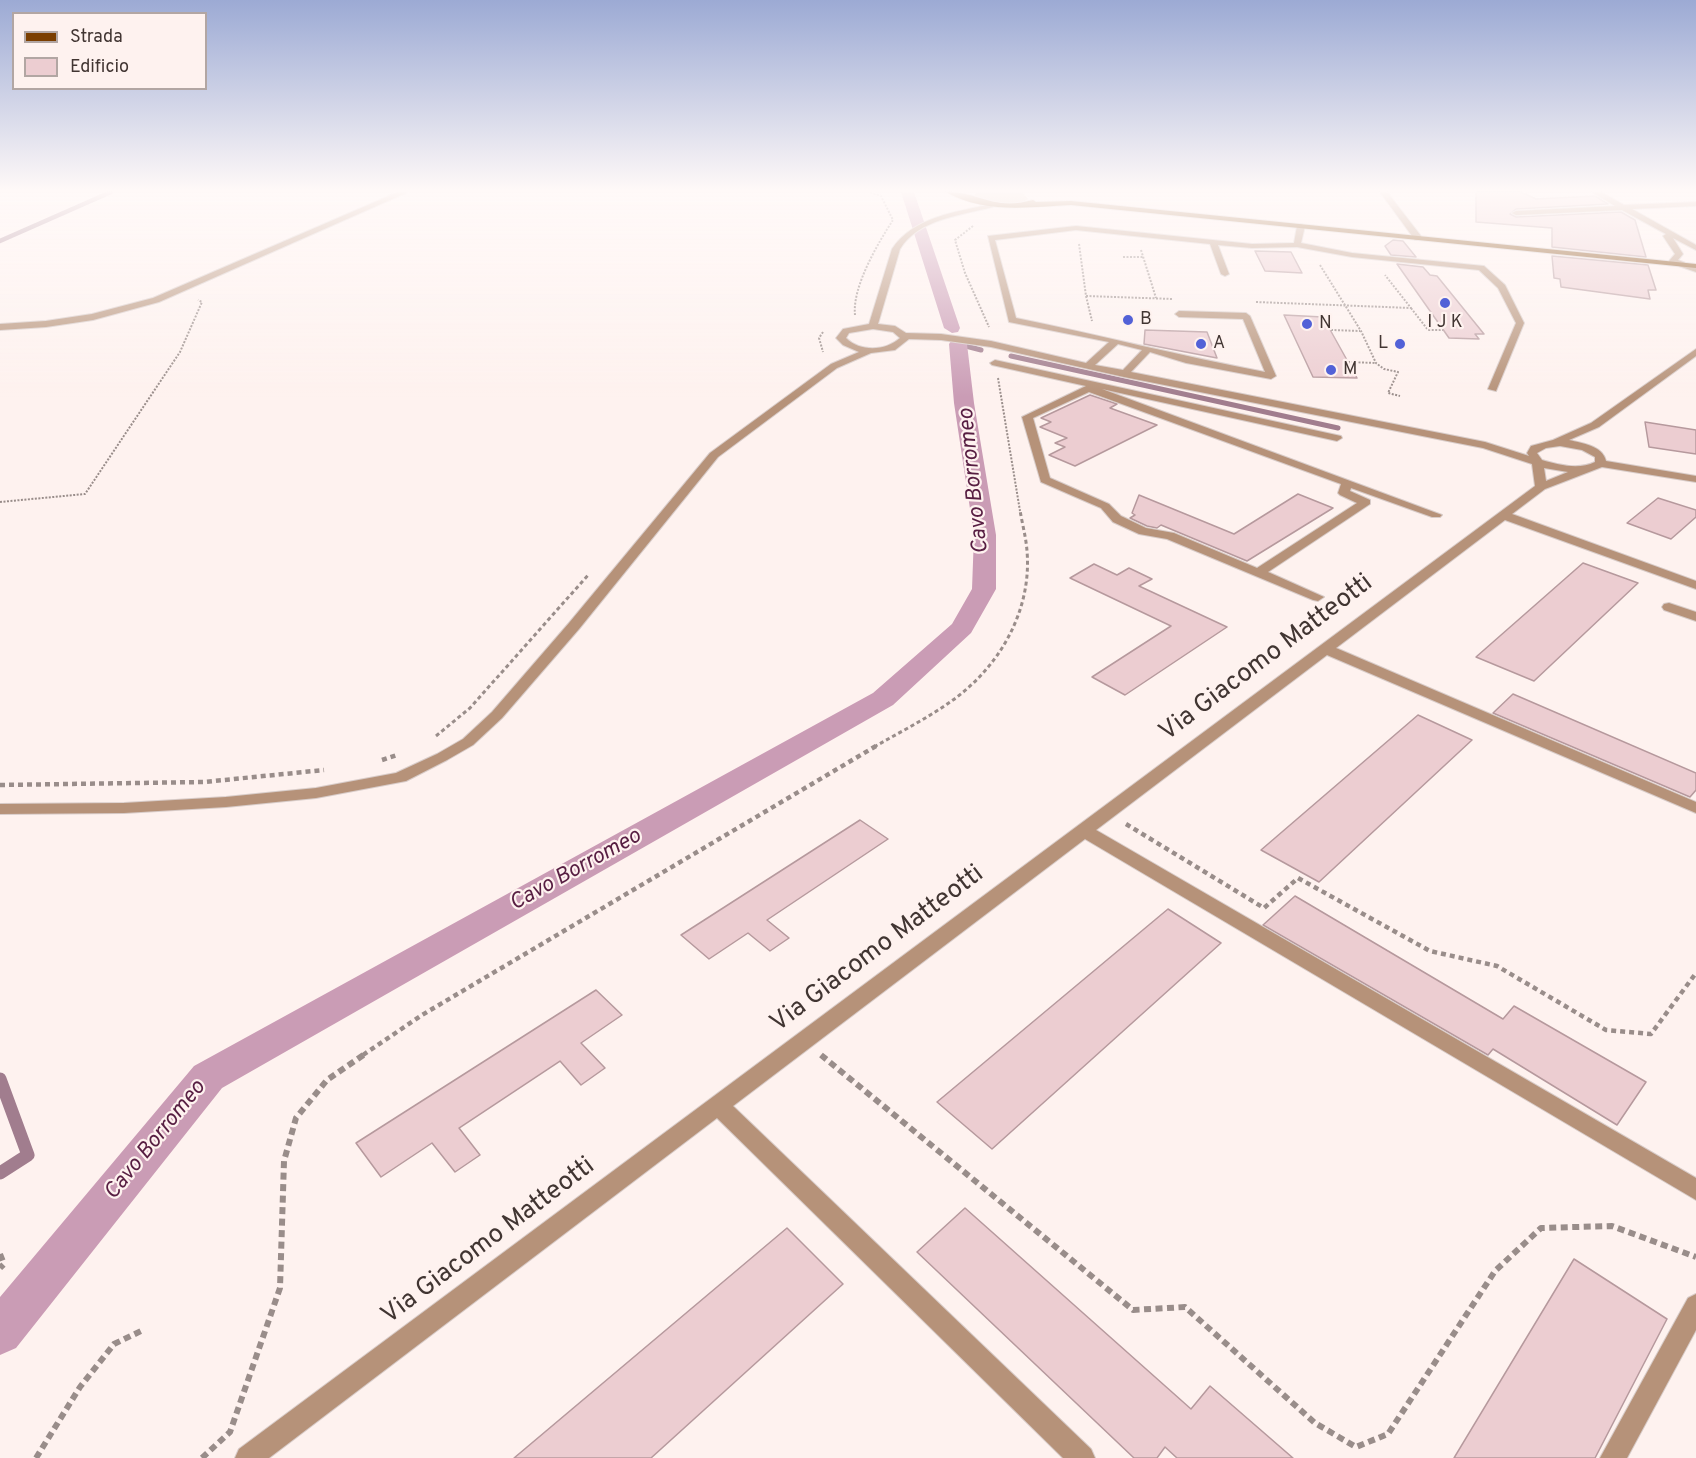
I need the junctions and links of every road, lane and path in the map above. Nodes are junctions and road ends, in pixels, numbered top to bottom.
1 (248, 260) edge
2 (893, 260) edge
3 (961, 260) edge
4 (997, 260) edge
5 (1081, 260) edge
6 (1144, 260) edge
7 (1220, 260) edge
8 (1317, 260) edge
9 (1374, 260) edge
10 (1394, 260) edge
11 (1637, 260) edge
12 (1674, 260) edge
13 (1676, 264) junction
14 (1696, 268) edge
15 (1225, 274) dead end
16 (1086, 296) junction
17 (196, 298) dead end
18 (1156, 298) junction
19 (1180, 299) dead end
20 (1251, 302) dead end
21 (1345, 306) junction
22 (1411, 308) junction
23 (1179, 314) dead end
24 (873, 326) junction
25 (0, 327) edge
26 (828, 327) dead end
27 (1331, 330) dead end
28 (1443, 330) dead end
29 (1361, 331) junction
30 (905, 336) junction
31 (1095, 336) junction
32 (1116, 341) junction
33 (991, 344) junction
34 (849, 346) junction
35 (870, 350) junction
36 (1144, 352) junction
37 (1696, 353) edge
38 (828, 362) junction
39 (995, 363) joint
40 (1348, 363) dead end
41 (1376, 363) junction
42 (1088, 366) junction
43 (1125, 374) junction
44 (1493, 389) dead end
45 (1400, 396) dead end
46 (1595, 425) junction
47 (1337, 438) dead end
48 (1554, 443) junction
49 (1485, 445) junction
50 (1541, 445) junction
51 (1595, 452) junction
52 (1537, 461) junction
53 (1601, 463) junction
54 (1585, 470) junction
55 (1696, 479) edge
56 (1347, 483) junction
57 (1541, 487) junction
58 (0, 502) edge
59 (1436, 515) dead end
60 (1504, 515) junction
61 (592, 570) dead end
62 (1259, 572) junction
63 (1696, 585) edge
64 (1318, 597) dead end
65 (1670, 607) dead end
66 (1696, 617) edge
67 (1326, 649) junction
68 (432, 739) dead end
69 (405, 752) dead end
70 (374, 761) dead end
71 (334, 769) dead end
72 (0, 786) edge
73 (1696, 808) edge
74 (0, 809) edge
75 (1108, 813) junction
76 (1083, 831) junction
77 (1696, 973) edge
78 (804, 1040) junction
79 (717, 1105) junction
80 (1696, 1190) edge
81 (0, 1254) edge
82 (1696, 1257) edge
83 (0, 1268) edge
84 (1696, 1306) edge
85 (141, 1330) dead end
86 (36, 1458) edge
87 (202, 1458) edge
88 (248, 1458) edge
89 (1082, 1458) edge
90 (1613, 1458) edge

1 - 25 street
2 - 24 street
3 - 33 path
4 - 31 street
5 - 16 path
6 - 18 path
7 - 15 street
8 - 21 path
9 - 22 path
10 - 44 street
11 - 13 main road
12 - 13 street
13 - 14 street
16 - 18 path
16 - 31 path
17 - 58 path
18 - 19 path
20 - 21 path
21 - 22 path
21 - 29 path
22 - 28 path
23 - 36 street
24 - 30 street
24 - 34 street
26 - 38 path
27 - 29 path
29 - 41 path
30 - 33 street
30 - 35 street
31 - 32 street
32 - 36 street
32 - 42 street
33 - 42 street
34 - 35 street
34 - 38 street
35 - 38 street
36 - 43 street
37 - 46 street
38 - 74 street
39 - 47 street
39 - 87 path
40 - 41 path
41 - 45 path
42 - 43 street
43 - 49 street
46 - 48 street
46 - 51 street
48 - 50 street
48 - 51 street
49 - 50 street
49 - 52 street
50 - 52 street
51 - 53 street
52 - 54 street
52 - 57 street
53 - 54 street, Via Giacomo Matteotti
53 - 55 street
54 - 57 street, Via Giacomo Matteotti
56 - 59 street
56 - 62 street
56 - 62 street
57 - 60 street, Via Giacomo Matteotti
60 - 63 street
60 - 67 street, Via Giacomo Matteotti
61 - 68 path
62 - 64 street
65 - 66 street
67 - 73 street
67 - 75 street, Via Giacomo Matteotti
69 - 70 path
71 - 72 path
75 - 76 street, Via Giacomo Matteotti
75 - 77 path
76 - 78 street, Via Giacomo Matteotti
76 - 80 street
78 - 79 street, Via Giacomo Matteotti
78 - 82 path
79 - 88 street, Via Giacomo Matteotti
79 - 89 street
81 - 83 path
84 - 90 street
85 - 86 path

